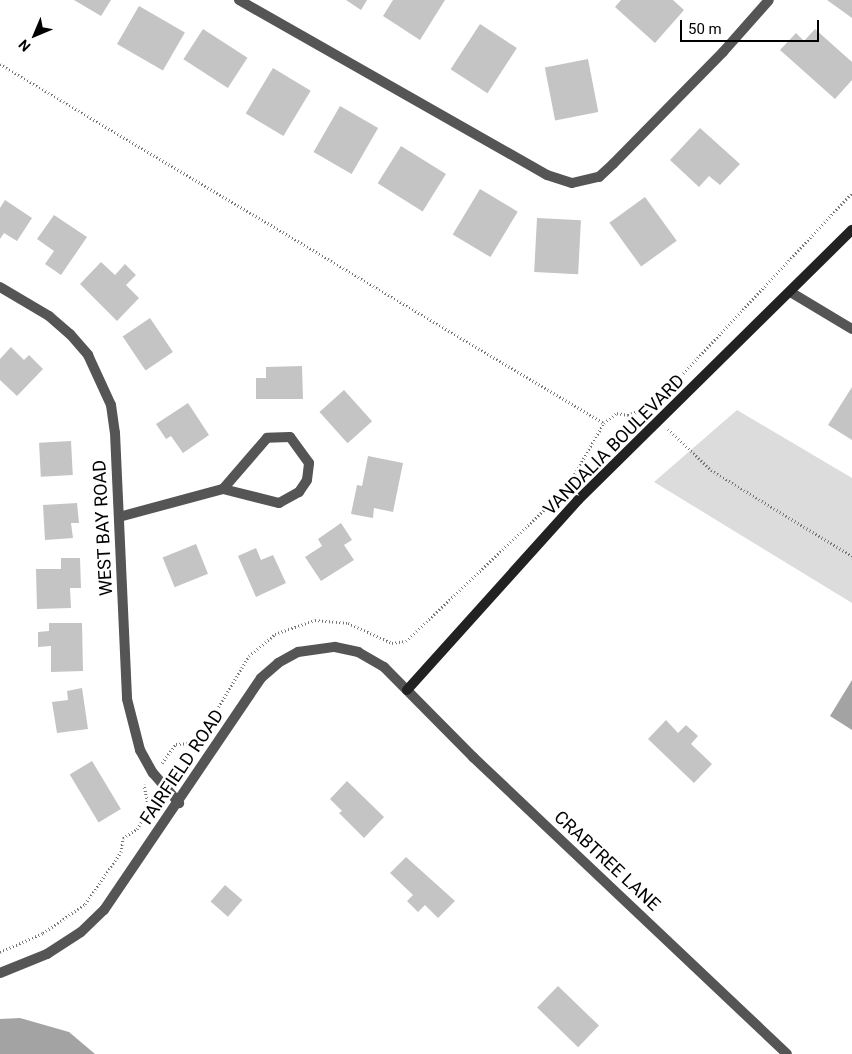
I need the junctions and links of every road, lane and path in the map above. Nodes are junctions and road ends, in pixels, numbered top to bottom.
1 (239, 0) edge
2 (769, 0) edge
3 (0, 64) edge
4 (852, 193) edge
5 (852, 230) edge
6 (0, 287) edge
7 (792, 293) junction
8 (852, 329) edge
9 (669, 388) dead end
10 (662, 396) dead end
11 (647, 407) junction
12 (660, 421) junction
13 (604, 423) junction
14 (224, 489) junction
15 (119, 517) junction
16 (852, 556) edge
17 (407, 690) junction
18 (153, 773) junction
19 (179, 803) junction
20 (0, 952) edge
21 (0, 973) edge
22 (787, 1054) edge

1 - 2 street
3 - 13 path
4 - 9 path
5 - 7 street, VANDALIA BOULEVARD
6 - 15 street, WEST BAY ROAD
7 - 8 street
7 - 12 street, VANDALIA BOULEVARD
10 - 11 path
11 - 12 path
11 - 13 path
12 - 16 path
12 - 17 street, VANDALIA BOULEVARD
13 - 18 path
14 - 14 street
14 - 15 street
15 - 18 street, WEST BAY ROAD
17 - 19 street, FAIRFIELD ROAD
17 - 22 street, CRABTREE LANE
18 - 19 street, WEST BAY ROAD
18 - 20 path
19 - 21 street, FAIRFIELD ROAD

